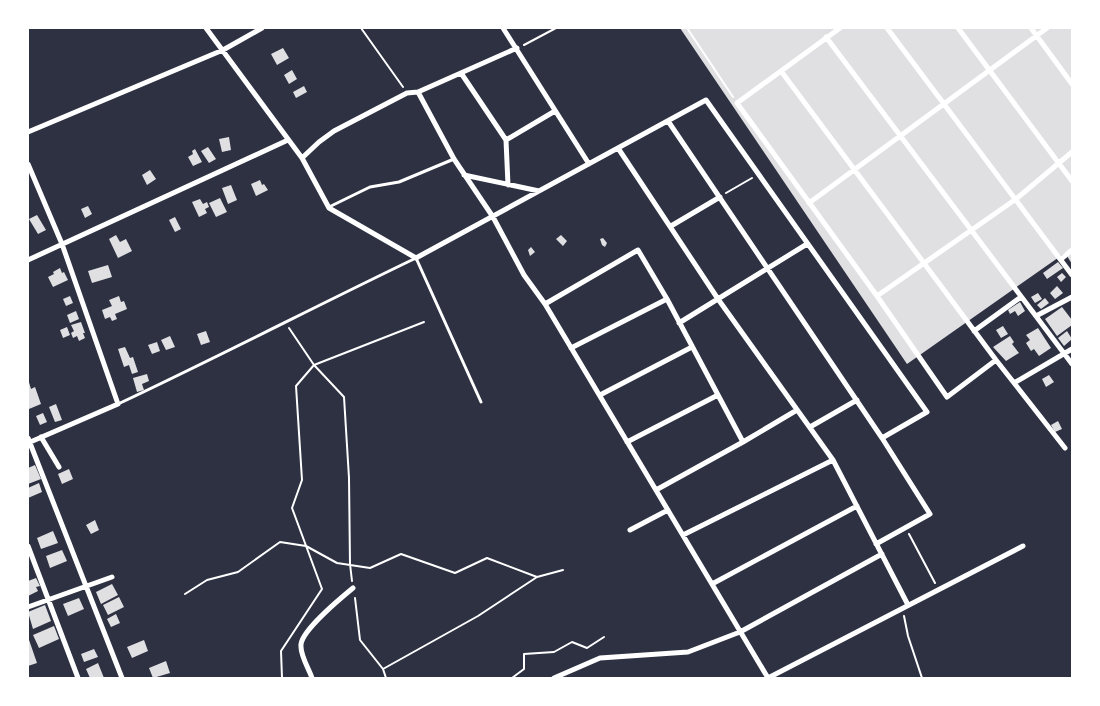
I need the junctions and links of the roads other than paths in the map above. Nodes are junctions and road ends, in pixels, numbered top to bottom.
1 (206, 28) edge
2 (262, 28) edge
3 (504, 28) edge
4 (840, 28) edge
5 (887, 28) edge
6 (958, 28) edge
7 (1031, 28) edge
8 (1047, 28) edge
9 (1037, 36) junction
10 (826, 37) junction
11 (517, 48) junction
12 (223, 50) junction
13 (989, 70) junction
14 (781, 71) junction
15 (461, 73) junction
16 (1072, 84) edge
17 (418, 92) junction
18 (944, 103) junction
19 (555, 111) junction
20 (668, 121) junction
21 (28, 132) edge
22 (900, 136) junction
23 (288, 140) junction
24 (506, 140) junction
25 (618, 148) junction
26 (1072, 152) edge
27 (302, 158) junction
28 (454, 160) junction
29 (1059, 163) junction
30 (28, 164) edge
31 (589, 164) junction
32 (854, 170) junction
33 (464, 175) junction
34 (1072, 181) edge
35 (508, 186) junction
36 (540, 191) junction
37 (720, 197) junction
38 (1016, 198) junction
39 (809, 203) junction
40 (329, 208) junction
41 (493, 217) junction
42 (671, 226) junction
43 (971, 231) junction
44 (62, 244) junction
45 (807, 244) junction
46 (1072, 250) edge
47 (416, 258) junction
48 (1061, 259) junction
49 (28, 260) edge
50 (924, 264) junction
51 (768, 268) junction
52 (1072, 274) edge
53 (877, 296) junction
54 (1021, 297) junction
55 (1072, 297) edge
56 (666, 299) junction
57 (718, 299) junction
58 (545, 304) junction
59 (1036, 316) junction
60 (679, 323) junction
61 (974, 331) junction
62 (692, 347) junction
63 (571, 348) junction
64 (1072, 349) edge
65 (1065, 353) junction
66 (996, 360) junction
67 (1072, 364) edge
68 (1014, 383) junction
69 (600, 395) junction
70 (718, 395) junction
71 (857, 400) junction
72 (481, 402) dead end
73 (118, 404) junction
74 (797, 410) junction
75 (810, 427) junction
76 (41, 437) junction
77 (882, 438) junction
78 (28, 442) edge
79 (627, 442) junction
80 (743, 442) junction
81 (1065, 448) dead end
82 (833, 460) junction
83 (59, 467) dead end
84 (656, 490) junction
85 (857, 506) junction
86 (668, 510) junction
87 (630, 530) dead end
88 (683, 535) junction
89 (876, 544) junction
90 (28, 546) edge
91 (1023, 546) dead end
92 (882, 554) junction
93 (112, 577) dead end
94 (712, 584) junction
95 (86, 586) junction
96 (353, 588) road end
97 (48, 599) junction
98 (906, 606) junction
99 (28, 607) edge
100 (740, 632) junction
101 (78, 678) edge
102 (122, 678) edge
103 (312, 678) edge
104 (554, 678) edge
105 (768, 678) edge

1 - 12 street
2 - 12 street
3 - 11 street
4 - 10 street
5 - 18 street
6 - 13 street
7 - 9 street
8 - 9 street
9 - 13 street
9 - 16 street
10 - 14 street
10 - 22 street
11 - 15 street
11 - 19 street
12 - 21 street
12 - 23 street
13 - 18 street
13 - 29 street
14 - 32 street
14 - 39 street
15 - 17 street
15 - 24 street
17 - 27 street
17 - 28 street
18 - 22 street
18 - 38 street
19 - 24 street
19 - 31 street
20 - 25 street
20 - 37 street
20 - 45 street
22 - 32 street
22 - 43 street
23 - 27 street
23 - 44 street
24 - 35 street
25 - 31 street
25 - 42 street
26 - 29 street
27 - 40 street
28 - 33 street
28 - 40 lane
29 - 34 street
29 - 38 street
30 - 44 street
31 - 36 street
32 - 39 street
32 - 50 street
33 - 35 street
33 - 41 street
35 - 36 street
36 - 41 street
37 - 42 street
37 - 51 street
38 - 43 street
38 - 48 street
39 - 53 street
40 - 47 street
41 - 47 street
41 - 58 street
42 - 57 street
43 - 50 street
43 - 54 street
44 - 49 street
44 - 73 street
45 - 51 street
45 - 77 street
46 - 48 street
47 - 72 lane
47 - 73 lane
48 - 52 street
50 - 53 street
50 - 61 street
51 - 57 street
51 - 71 street
53 - 66 street
54 - 59 street
54 - 61 street
55 - 59 street
56 - 58 street
56 - 60 street
56 - 63 street
57 - 60 street
57 - 74 street
58 - 63 street
59 - 65 street
60 - 62 street
61 - 66 street
62 - 69 street
62 - 70 street
63 - 69 street
64 - 65 street
65 - 67 street
65 - 68 street
66 - 68 street
68 - 81 street
69 - 79 street
70 - 79 street
70 - 80 street
71 - 75 street
71 - 77 street
73 - 76 street
74 - 75 street
74 - 80 street
75 - 82 street
76 - 78 street
76 - 83 street
77 - 89 street
78 - 95 street
79 - 84 street
80 - 84 street
82 - 85 street
82 - 88 street
84 - 86 street
85 - 89 street
85 - 94 street
86 - 87 street
86 - 88 street
88 - 94 street
89 - 92 street
90 - 97 street
91 - 98 street
92 - 98 street
92 - 100 street
93 - 95 street
94 - 100 street
95 - 97 street
95 - 102 street
96 - 103 street
97 - 99 street
97 - 101 street
98 - 105 street
100 - 104 street
100 - 105 street

